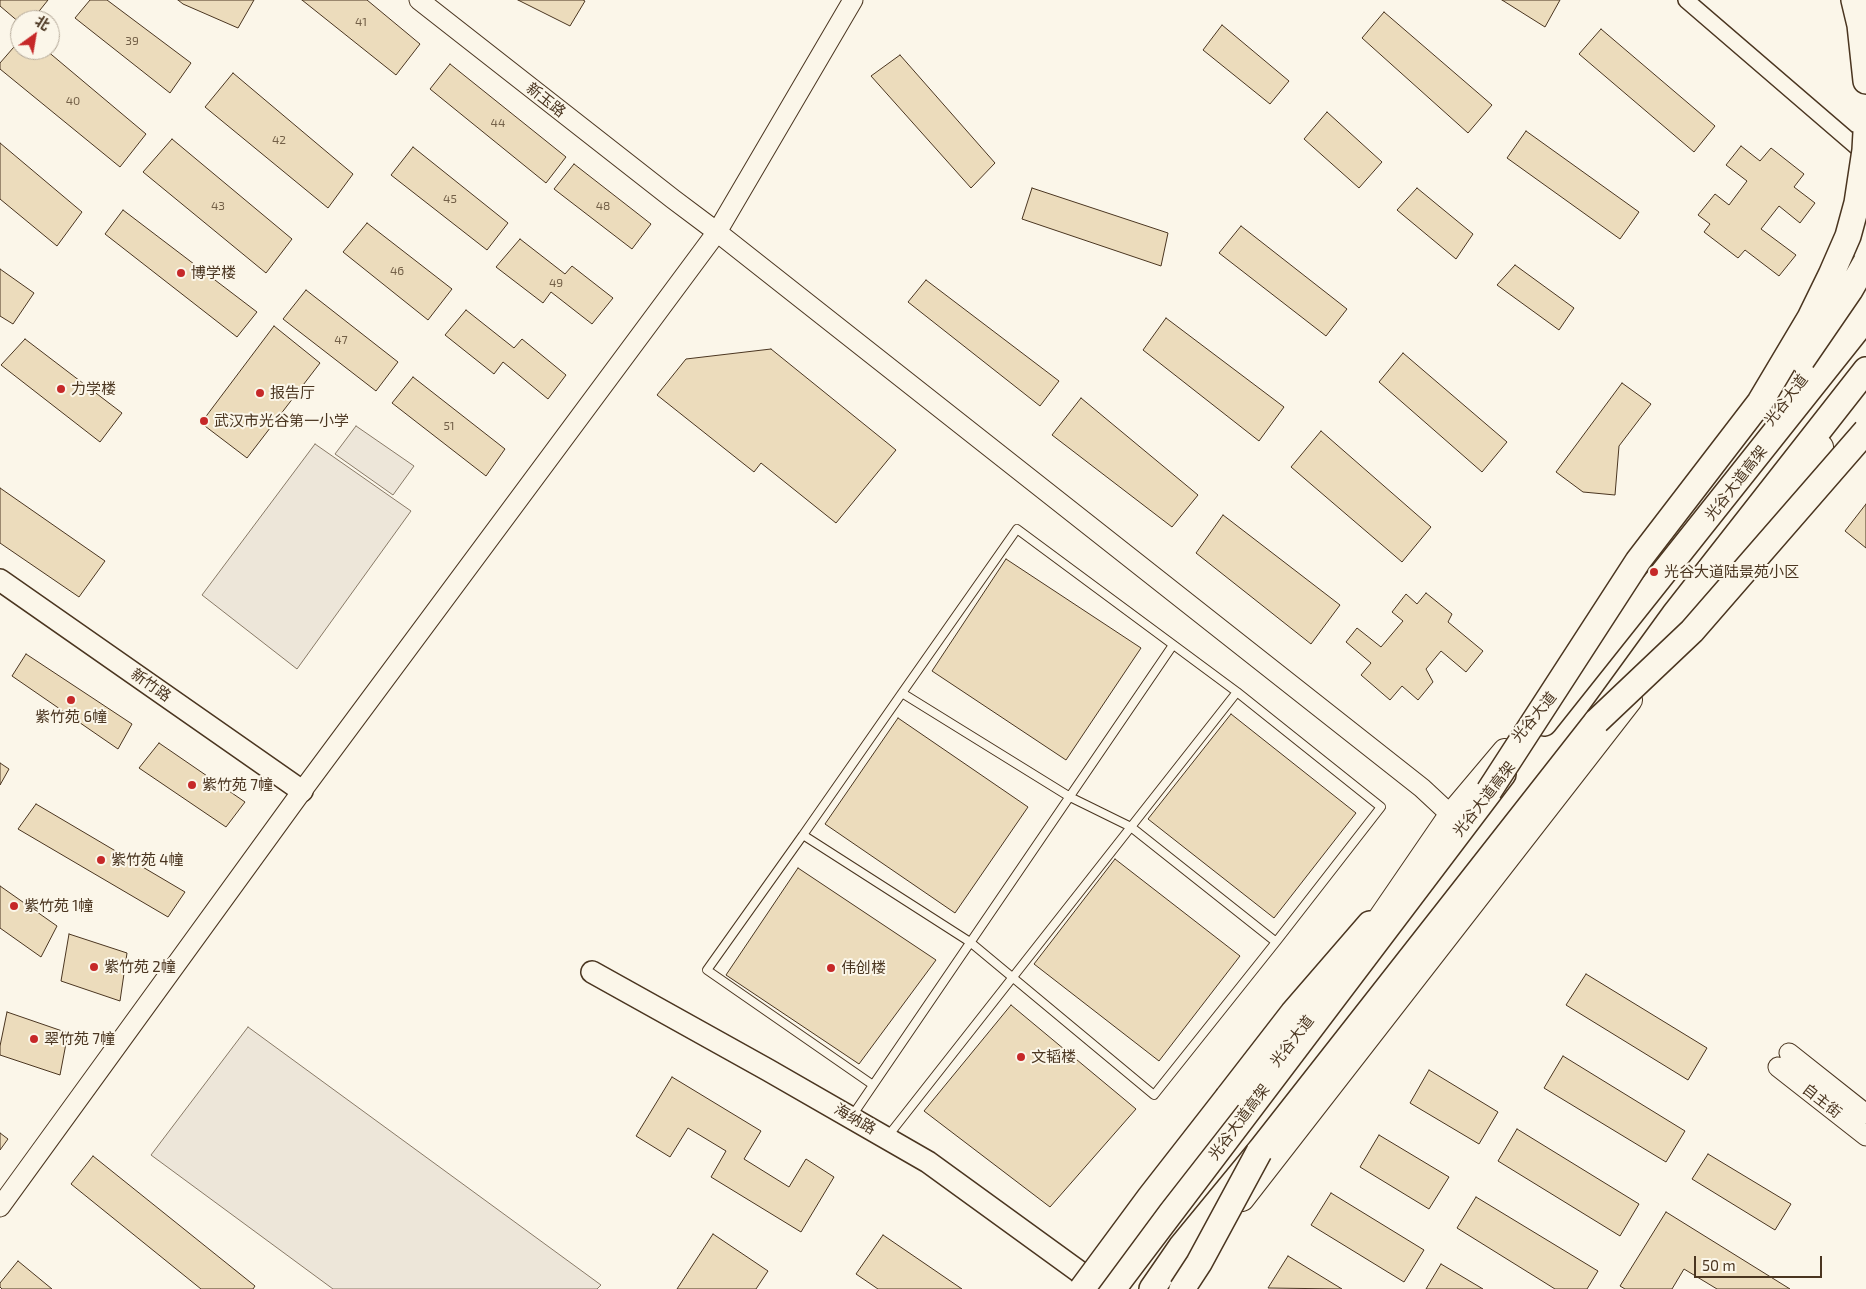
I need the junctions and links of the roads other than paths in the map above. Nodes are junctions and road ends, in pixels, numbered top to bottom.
1 (419, 0) edge
2 (853, 0) edge
3 (1686, 0) edge
4 (1854, 0) edge
5 (1866, 81) edge
6 (1866, 132) edge
7 (1866, 155) edge
8 (717, 232) junction
9 (1866, 262) edge
10 (1866, 296) edge
11 (1866, 318) edge
12 (1866, 370) edge
13 (1866, 385) edge
14 (1866, 431) edge
15 (1798, 457) junction
16 (0, 580) edge
17 (1173, 645) junction
18 (1237, 692) junction
19 (902, 693) junction
20 (1597, 721) junction
21 (302, 791) junction
22 (1489, 791) junction
23 (1070, 797) junction
24 (1450, 815) junction
25 (1130, 827) junction
26 (802, 835) junction
27 (1401, 888) junction
28 (970, 942) junction
29 (1276, 942) junction
30 (592, 972) dead end
31 (1013, 976) junction
32 (873, 1085) junction
33 (1866, 1114) edge
34 (851, 1117) junction
35 (1866, 1136) edge
36 (886, 1138) junction
37 (1259, 1152) junction
38 (0, 1207) edge
39 (1082, 1289) edge
40 (1103, 1289) edge
41 (1113, 1289) edge
42 (1152, 1289) edge
43 (1172, 1289) edge
44 (1182, 1289) edge

1 - 8 street, 新玉路
2 - 8 street
3 - 7 street
4 - 5 highway
6 - 22 highway, bridge
8 - 21 street
8 - 24 street, 新玉路
9 - 22 highway, bridge
10 - 24 main road, 光谷大道
11 - 22 highway, 光谷大道高架, bridge
12 - 15 highway
13 - 15 highway
13 - 43 main road
14 - 20 highway, bridge
15 - 20 highway, bridge
16 - 21 main road, 新竹路
17 - 18 lane
17 - 19 lane
17 - 23 lane
18 - 25 lane
18 - 29 lane
19 - 23 lane
19 - 26 lane
20 - 37 highway
21 - 38 street
22 - 41 highway, 光谷大道高架
23 - 25 lane
23 - 28 lane
24 - 27 main road, 光谷大道
25 - 29 lane
25 - 31 lane
26 - 28 lane
26 - 32 lane
27 - 39 highway, bridge
27 - 40 main road, 光谷大道
28 - 31 lane
28 - 32 lane
29 - 31 lane
30 - 34 main road, 海纳路
31 - 36 lane
32 - 34 lane
33 - 35 street, 自主街
34 - 36 main road, 海纳路
36 - 40 main road, 海纳路
37 - 42 highway, bridge
37 - 44 highway, bridge

